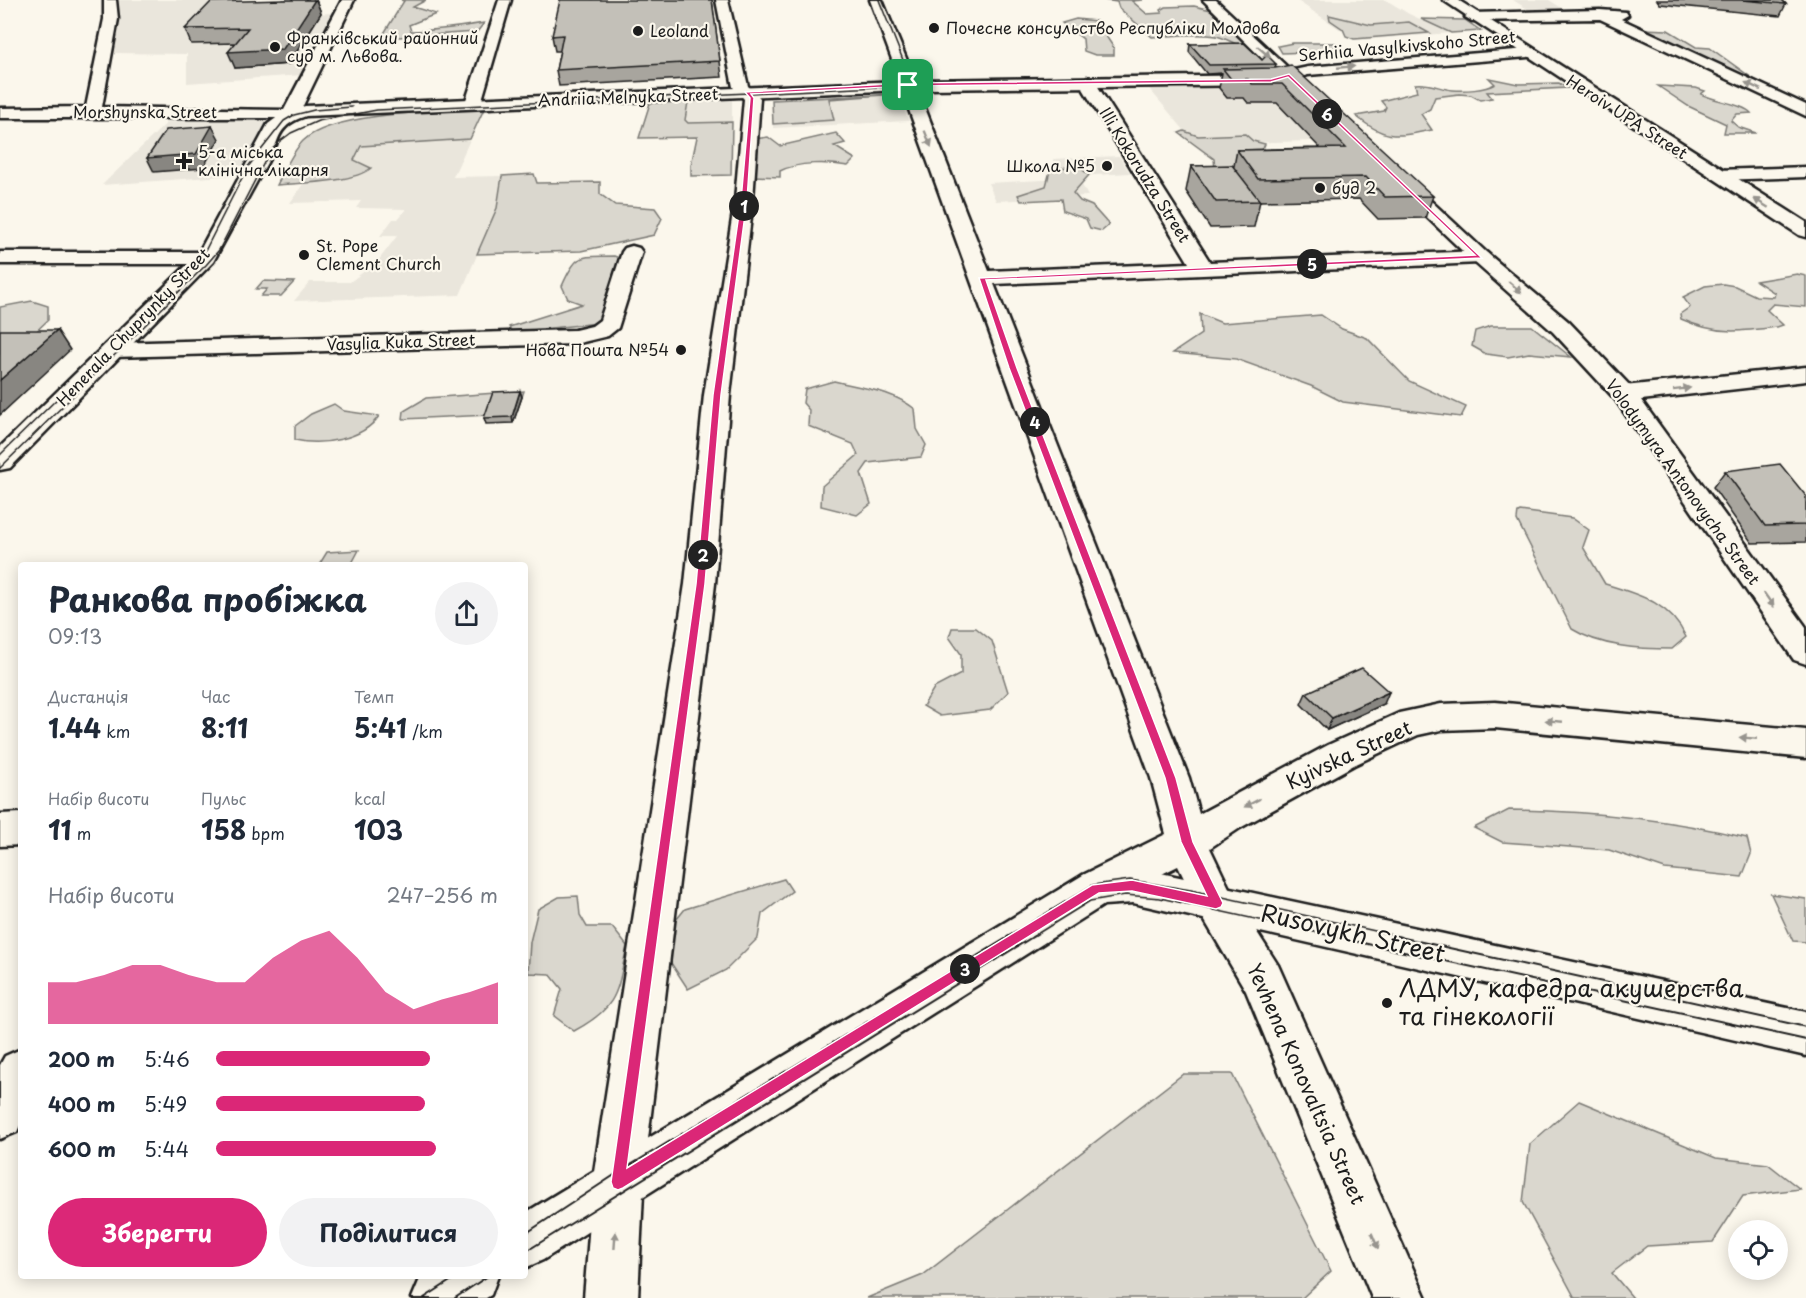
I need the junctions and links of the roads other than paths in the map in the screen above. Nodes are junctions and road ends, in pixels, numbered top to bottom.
1 (110, 0) edge
2 (348, 0) edge
3 (505, 0) edge
4 (722, 0) edge
5 (876, 0) edge
6 (1209, 0) edge
7 (1449, 0) edge
8 (1600, 14) junction
9 (1639, 15) dead end
10 (1472, 17) junction
11 (1528, 53) junction
12 (1289, 75) junction
13 (1087, 82) junction
14 (908, 85) junction
15 (747, 92) junction
16 (473, 103) junction
17 (378, 108) junction
18 (1806, 111) edge
19 (93, 112) junction
20 (0, 113) edge
21 (291, 115) junction
22 (336, 115) junction
23 (1329, 115) edge
24 (266, 148) junction
25 (1378, 162) edge
26 (1806, 172) edge
27 (1717, 175) junction
28 (1806, 231) edge
29 (219, 236) junction
30 (632, 252) dead end
31 (1480, 257) junction
32 (0, 258) edge
33 (152, 258) junction
34 (206, 258) junction
35 (1203, 268) junction
36 (982, 278) junction
37 (113, 350) junction
38 (1806, 375) edge
39 (1624, 394) junction
40 (0, 462) edge
41 (1806, 652) edge
42 (1806, 744) edge
43 (0, 830) edge
44 (18, 830) edge
45 (1187, 842) junction
46 (1097, 888) junction
47 (1216, 903) junction
48 (1806, 1034) edge
49 (18, 1078) edge
50 (0, 1115) edge
51 (618, 1182) junction
52 (528, 1240) edge
53 (468, 1279) edge
54 (1392, 1296) edge
55 (439, 1298) edge
56 (611, 1298) edge

1 - 19 street
2 - 21 street, Henerala Chuprynky Street
3 - 16 street
4 - 15 street
5 - 14 street, Yevhena Konovaltsia Street
6 -> 12 street
7 - 10 street, Heroiv UPA Street
8 - 9 street
8 - 10 street
18 -> 8 street
10 - 11 street, Heroiv UPA Street
12 -> 11 street, Serhiia Vasylkivskoho Street
11 - 27 street, Heroiv UPA Street
12 - 13 street, Andriia Melnyka Street
12 - 23 street
13 - 14 street, Andriia Melnyka Street
13 - 35 street, Illi Kokorudza Street
14 - 15 street, Andriia Melnyka Street
14 -> 36 street, Yevhena Konovaltsia Street
15 - 16 street, Andriia Melnyka Street
15 - 51 street
16 - 17 street, Andriia Melnyka Street
17 - 21 street, Andriia Melnyka Street
17 - 22 street, Henerala Chuprynky Street
19 - 20 street, Morshynska Street
19 - 21 street, Morshynska Street
21 - 22 street
21 - 24 street, Henerala Chuprynky Street
22 - 24 street, Henerala Chuprynky Street
24 - 29 street, Henerala Chuprynky Street
25 - 31 street, Volodymyra Antonovycha Street
26 - 27 street
28 -> 27 street, Heroiv UPA Street
29 - 33 street
29 - 34 street, Henerala Chuprynky Street
30 - 37 street, Vasylia Kuka Street
31 - 35 street
31 -> 39 street, Volodymyra Antonovycha Street
32 - 33 street
33 - 34 street
34 - 37 street, Henerala Chuprynky Street
35 - 36 street
36 - 45 street, Yevhena Konovaltsia Street
37 - 40 street, Henerala Chuprynky Street
39 -> 38 street
39 -> 41 street, Volodymyra Antonovycha Street
42 -> 45 street, Kyivska Street
43 - 44 street
45 - 46 street, Kyivska Street
45 - 47 street, Yevhena Konovaltsia Street
46 - 47 street, Kyivska Street
46 - 51 street, Kyivska Street
47 - 48 street, Rusovykh Street
47 -> 54 street, Yevhena Konovaltsia Street
49 - 50 street
51 - 52 street, Kyivska Street
56 -> 51 street
53 - 55 street

